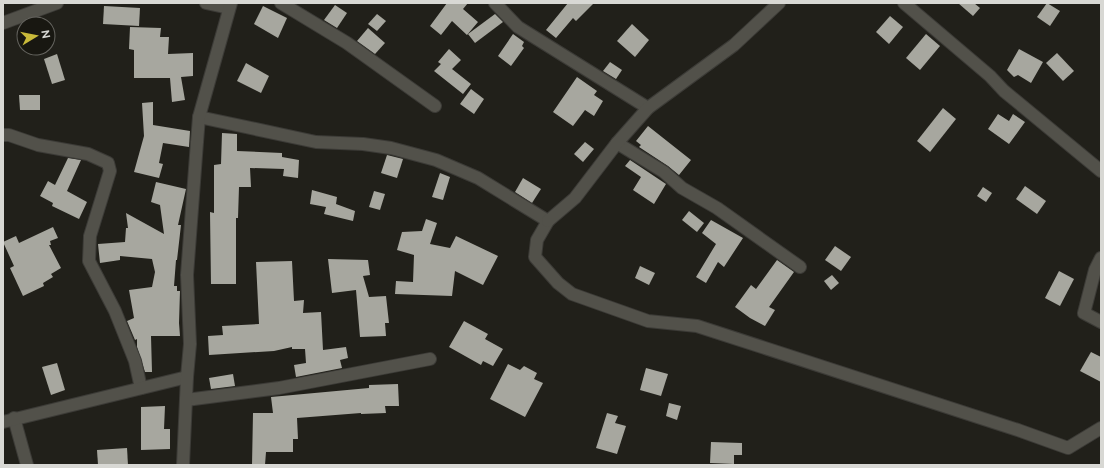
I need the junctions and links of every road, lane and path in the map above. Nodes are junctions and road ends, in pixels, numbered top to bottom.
1 (57, 3) edge
2 (206, 3) edge
3 (281, 3) edge
4 (495, 3) edge
5 (779, 3) edge
6 (904, 3) edge
7 (230, 5) edge
8 (3, 23) edge
9 (435, 106) dead end
10 (648, 108) junction
11 (199, 117) junction
12 (3, 135) edge
13 (617, 143) junction
14 (1101, 171) edge
15 (548, 221) junction
16 (1101, 258) edge
17 (800, 267) dead end
18 (1101, 322) edge
19 (430, 359) dead end
20 (187, 377) junction
21 (141, 388) junction
22 (186, 400) junction
23 (8, 420) edge
24 (1101, 428) edge
25 (27, 465) edge
26 (183, 465) edge

1 - 8 street
2 - 7 street
3 - 9 street
4 - 10 street
5 - 10 street
6 - 14 street
7 - 11 street
10 - 13 street
11 - 15 street
11 - 20 street
12 - 21 street
13 - 15 street
13 - 17 street
15 - 24 street
16 - 18 street
19 - 22 street
20 - 21 street
20 - 22 street
21 - 23 street
22 - 26 street
23 - 25 street

